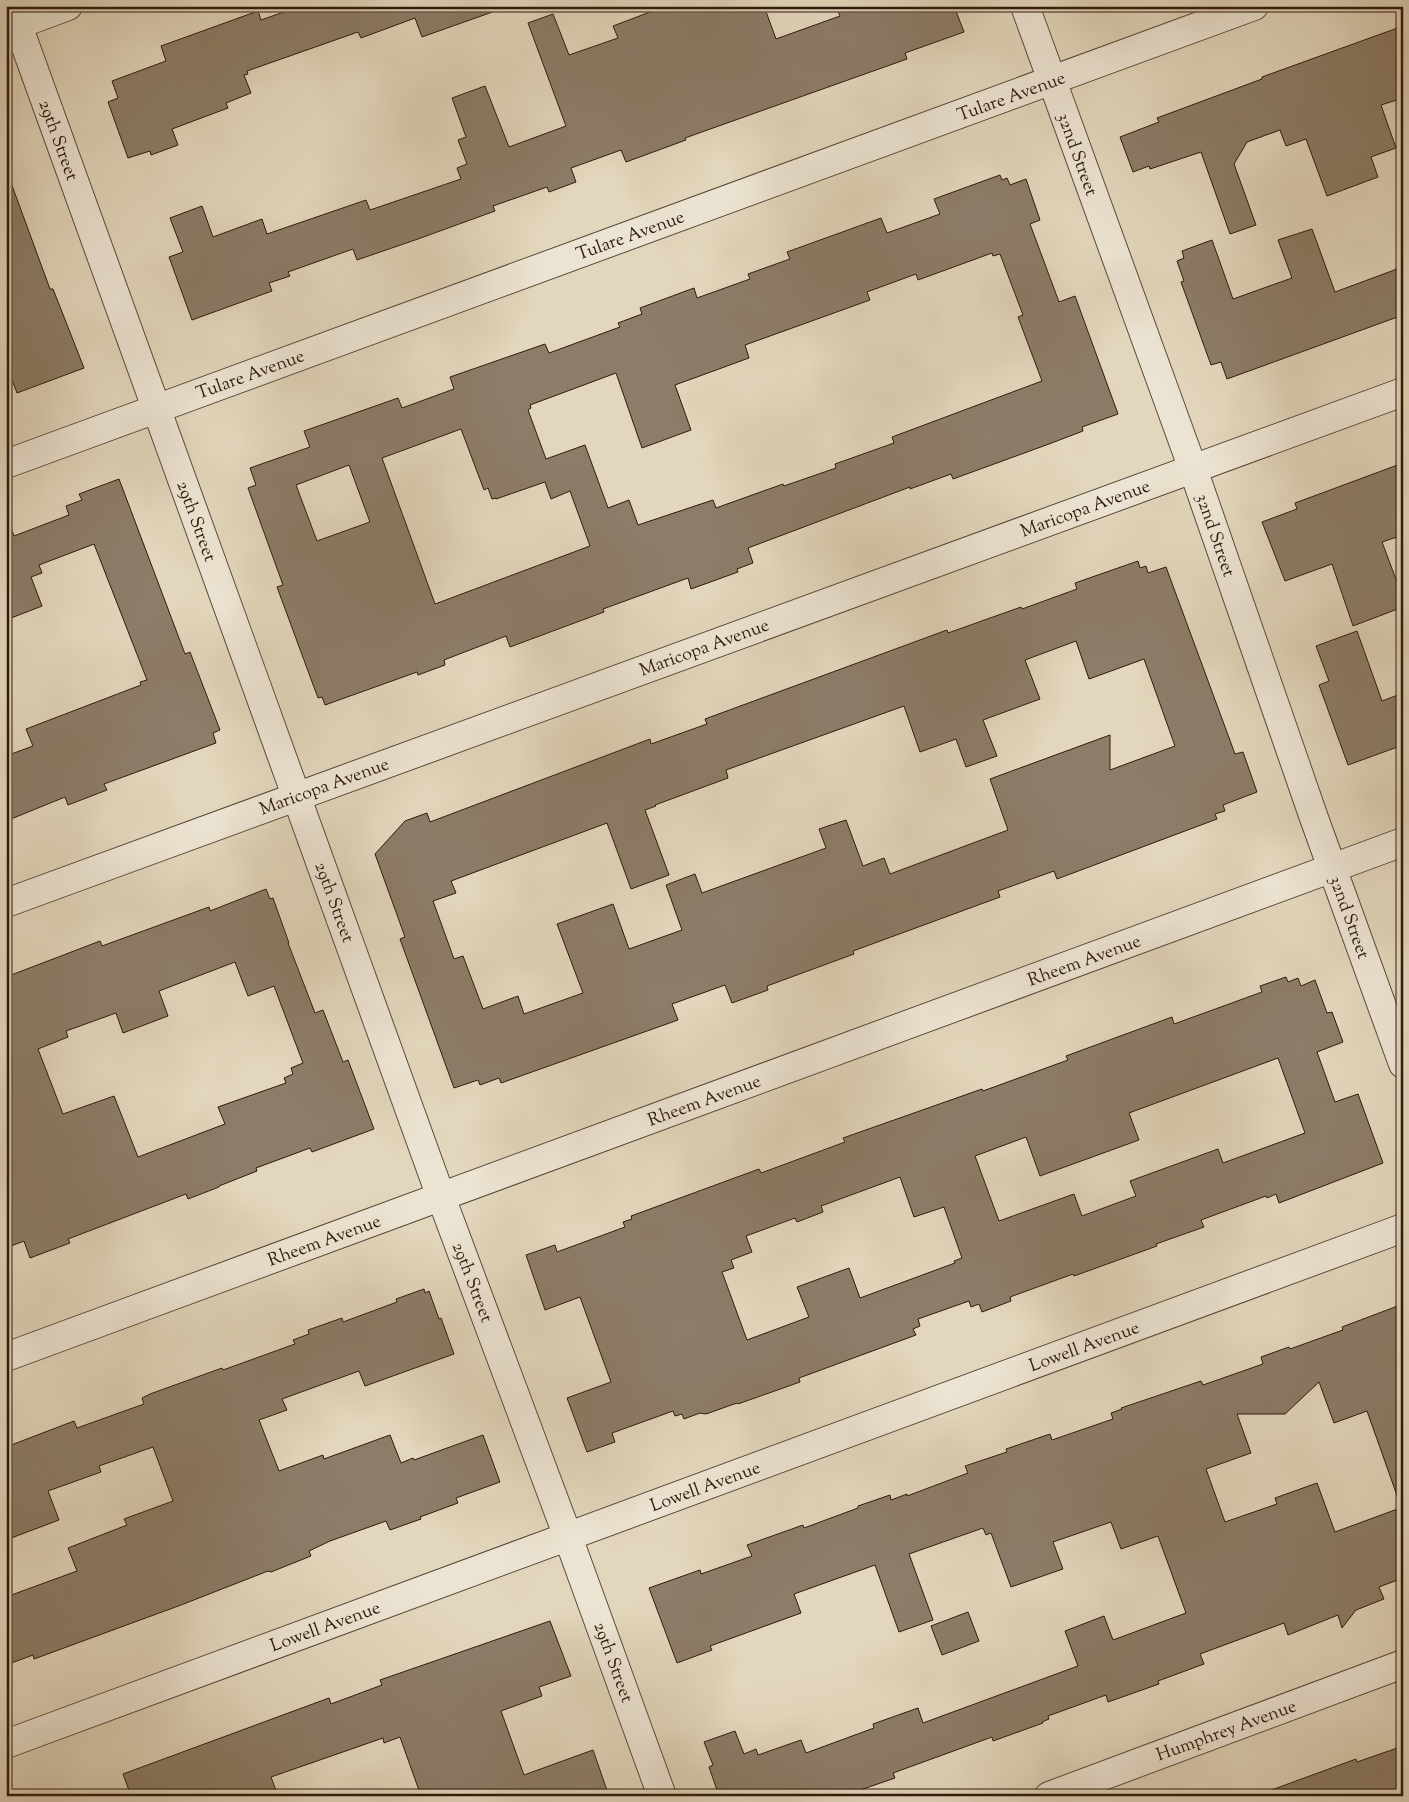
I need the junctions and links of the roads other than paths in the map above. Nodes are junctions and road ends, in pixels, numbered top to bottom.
1 (68, 6) edge
2 (1025, 6) edge
3 (1254, 6) edge
4 (12, 20) edge
5 (1052, 81) junction
6 (1403, 392) edge
7 (156, 408) junction
8 (6, 464) edge
9 (1193, 469) junction
10 (296, 796) junction
11 (1403, 842) edge
12 (1332, 868) junction
13 (6, 903) edge
14 (1403, 1064) edge
15 (441, 1197) junction
16 (1403, 1228) edge
17 (6, 1357) edge
18 (568, 1536) junction
19 (1403, 1664) edge
20 (6, 1744) edge
21 (662, 1796) edge
22 (1049, 1796) edge

1 - 4 street
2 - 5 street, 32nd Street
3 - 5 street, Tulare Avenue
4 - 7 street, 29th Street
5 - 7 street, Tulare Avenue
5 - 9 street, 32nd Street
6 - 9 street, Maricopa Avenue
7 - 8 street, Tulare Avenue
7 - 10 street, 29th Street
9 - 10 street, Maricopa Avenue
9 - 12 street, 32nd Street
10 - 13 street, Maricopa Avenue
10 - 15 street, 29th Street
11 - 12 street, Rheem Avenue
12 - 14 street, 32nd Street
12 - 15 street, Rheem Avenue
15 - 17 street, Rheem Avenue
15 - 18 street, 29th Street
16 - 18 street, Lowell Avenue
18 - 20 street, Lowell Avenue
18 - 21 street, 29th Street
19 - 22 street, Humphrey Avenue

